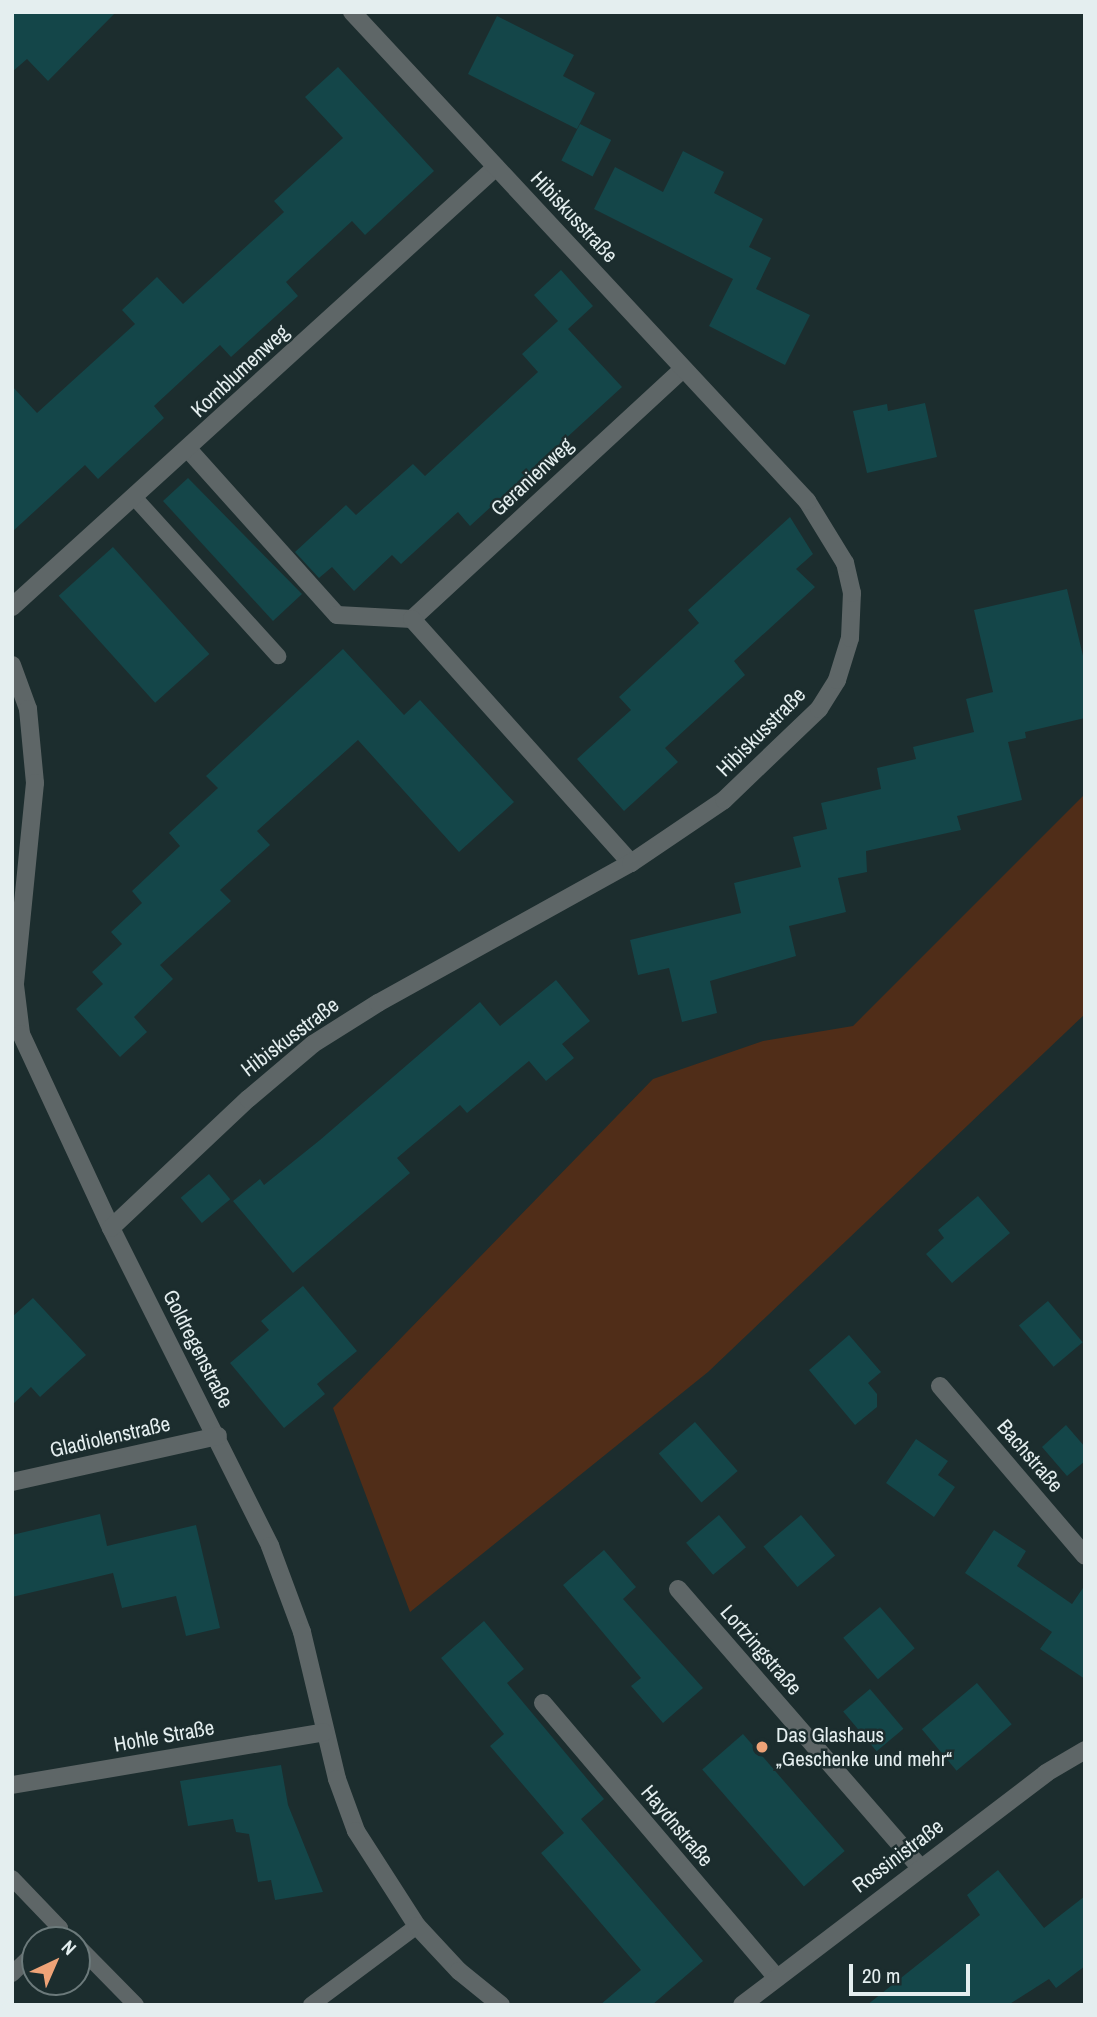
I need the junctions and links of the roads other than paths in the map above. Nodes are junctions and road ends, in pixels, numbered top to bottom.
1 (352, 12) edge
2 (496, 167) junction
3 (683, 369) junction
4 (188, 449) junction
5 (134, 497) junction
6 (12, 607) edge
7 (411, 619) junction
8 (278, 656) dead end
9 (12, 665) edge
10 (631, 863) junction
11 (14, 962) edge
12 (111, 1228) junction
13 (940, 1387) dead end
14 (218, 1436) junction
15 (12, 1482) edge
16 (1085, 1556) edge
17 (678, 1589) dead end
18 (543, 1703) dead end
19 (324, 1732) junction
20 (1085, 1750) edge
21 (12, 1786) edge
22 (920, 1867) junction
23 (12, 1878) edge
24 (58, 1926) edge
25 (417, 1926) junction
26 (91, 1959) edge
27 (777, 1978) junction
28 (136, 2005) edge
29 (311, 2005) edge
30 (501, 2005) edge
31 (742, 2005) edge

1 - 2 street, Hibiskusstraße
2 - 3 street, Hibiskusstraße
2 - 4 street, Kornblumenweg
3 - 7 street, Geranienweg
3 - 10 street, Hibiskusstraße
4 - 5 street, Kornblumenweg
4 - 7 street
5 - 6 street, Kornblumenweg
5 - 8 lane
7 - 10 street
9 - 11 street, Goldregenstraße
10 - 12 street, Hibiskusstraße
11 - 12 street, Goldregenstraße
12 - 14 street, Goldregenstraße
13 - 16 street, Bachstraße
14 - 15 street, Gladiolenstraße
14 - 19 street, Goldregenstraße
17 - 22 street, Lortzingstraße
18 - 27 street, Haydnstraße
19 - 21 street, Hohle Straße
19 - 25 street, Goldregenstraße
20 - 22 street, Rossinistraße
22 - 27 street, Rossinistraße
23 - 24 lane
25 - 29 lane
25 - 30 street, Goldregenstraße
26 - 28 lane
27 - 31 street, Rossinistraße

